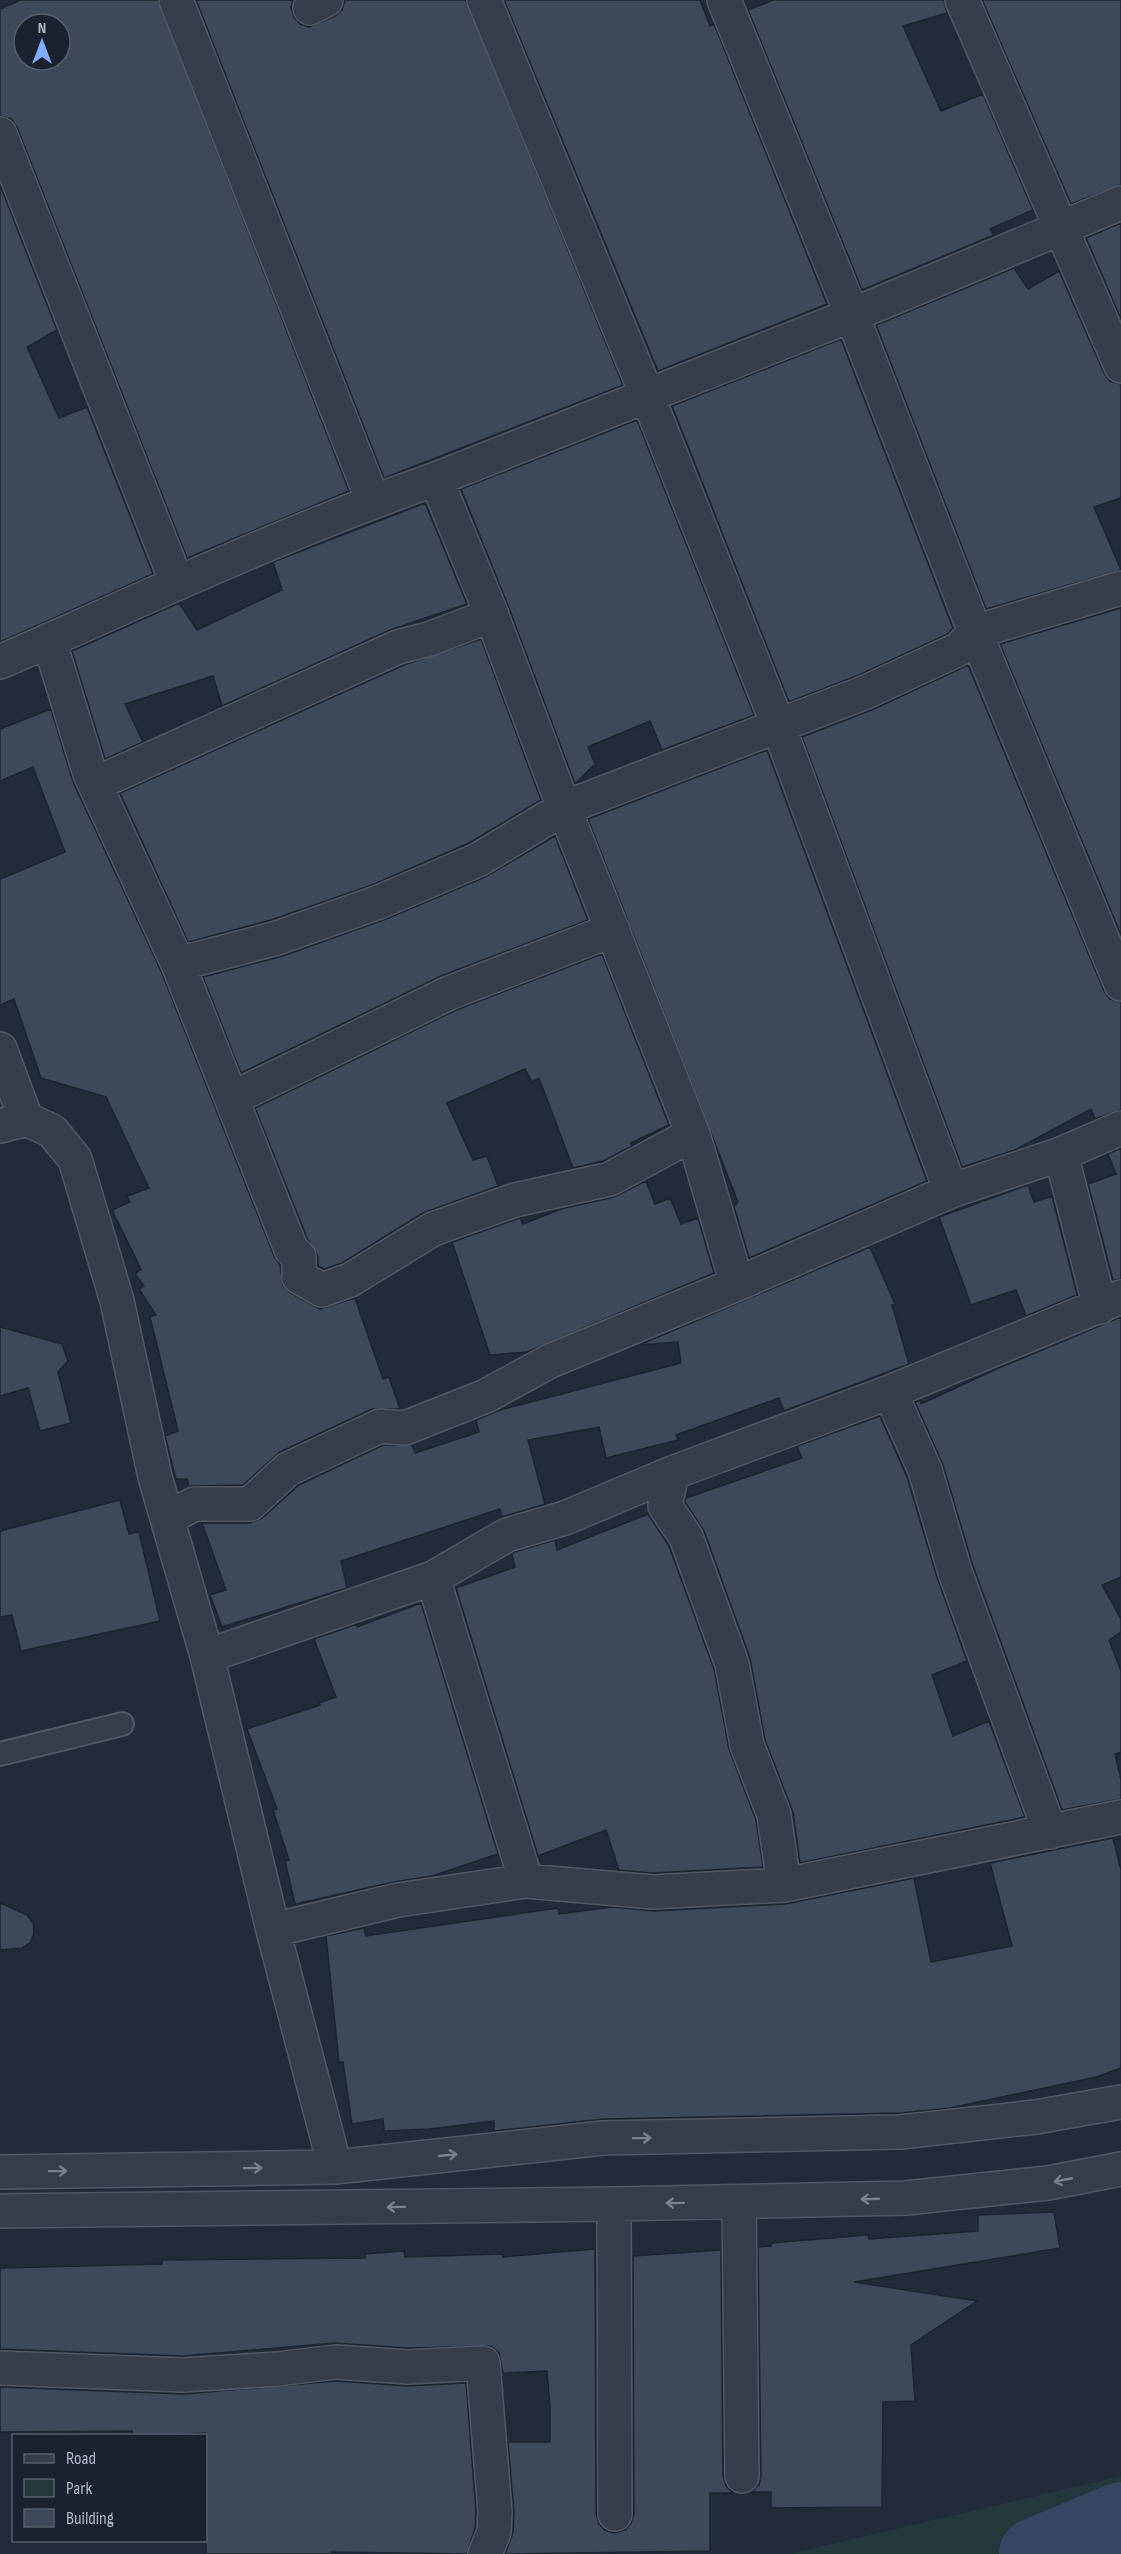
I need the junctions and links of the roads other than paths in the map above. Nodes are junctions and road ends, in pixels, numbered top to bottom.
1 (176, 0) edge
2 (484, 0) edge
3 (724, 0) edge
4 (962, 0) edge
5 (0, 134) edge
6 (1121, 203) edge
7 (1063, 229) junction
8 (852, 315) junction
9 (1121, 366) edge
10 (646, 395) junction
11 (436, 479) junction
12 (373, 501) junction
13 (177, 583) junction
14 (1121, 588) edge
15 (492, 615) junction
16 (975, 632) junction
17 (49, 640) junction
18 (0, 662) edge
19 (778, 725) junction
20 (95, 784) junction
21 (564, 808) junction
22 (613, 930) junction
23 (178, 964) junction
24 (1121, 984) edge
25 (0, 1049) edge
26 (233, 1098) junction
27 (13, 1122) edge
28 (1121, 1128) edge
29 (693, 1134) junction
30 (1061, 1154) junction
31 (951, 1191) junction
32 (737, 1284) junction
33 (1111, 1302) edge
34 (890, 1392) junction
35 (672, 1473) junction
36 (168, 1518) junction
37 (434, 1578) junction
38 (207, 1656) junction
39 (122, 1724) dead end
40 (0, 1754) edge
41 (1121, 1817) edge
42 (1050, 1832) junction
43 (526, 1881) junction
44 (784, 1885) junction
45 (273, 1930) junction
46 (1121, 2102) edge
47 (335, 2167) junction
48 (1121, 2169) edge
49 (0, 2172) edge
50 (739, 2202) junction
51 (614, 2204) junction
52 (0, 2211) edge
53 (0, 2368) edge
54 (741, 2476) dead end
55 (615, 2514) dead end
56 (485, 2554) edge

1 - 12 street
2 - 10 street
3 - 8 street
4 - 7 street
5 - 13 street
6 - 7 street
7 - 8 street
7 - 9 street
8 - 10 street
8 - 16 street
10 - 11 street
10 - 19 street
11 - 12 street
11 - 15 street
12 - 13 street
13 - 17 street
14 - 16 street
15 - 20 street
15 - 21 street
16 - 19 street
16 - 24 street
17 - 18 street
17 - 20 street
19 - 21 street
19 - 31 street
20 - 23 street
21 - 22 street
21 - 23 street
22 - 26 street
22 - 29 street
23 - 26 street
25 - 27 street
26 - 29 street
27 - 36 street
28 - 30 street
29 - 32 street
30 - 31 street
30 - 33 street
31 - 32 street
32 - 36 street
33 - 34 street
34 - 35 street
34 - 42 street
35 - 37 street
35 - 44 street
36 - 38 street
37 - 38 street
37 - 43 street
38 - 45 street
39 - 40 lane
41 - 42 street
42 - 44 street
43 - 44 street
43 - 45 street
45 - 47 street
47 -> 46 street
49 -> 47 street
48 -> 50 street
50 -> 51 street
50 - 54 street
51 -> 52 street
51 - 55 street
53 - 56 street

